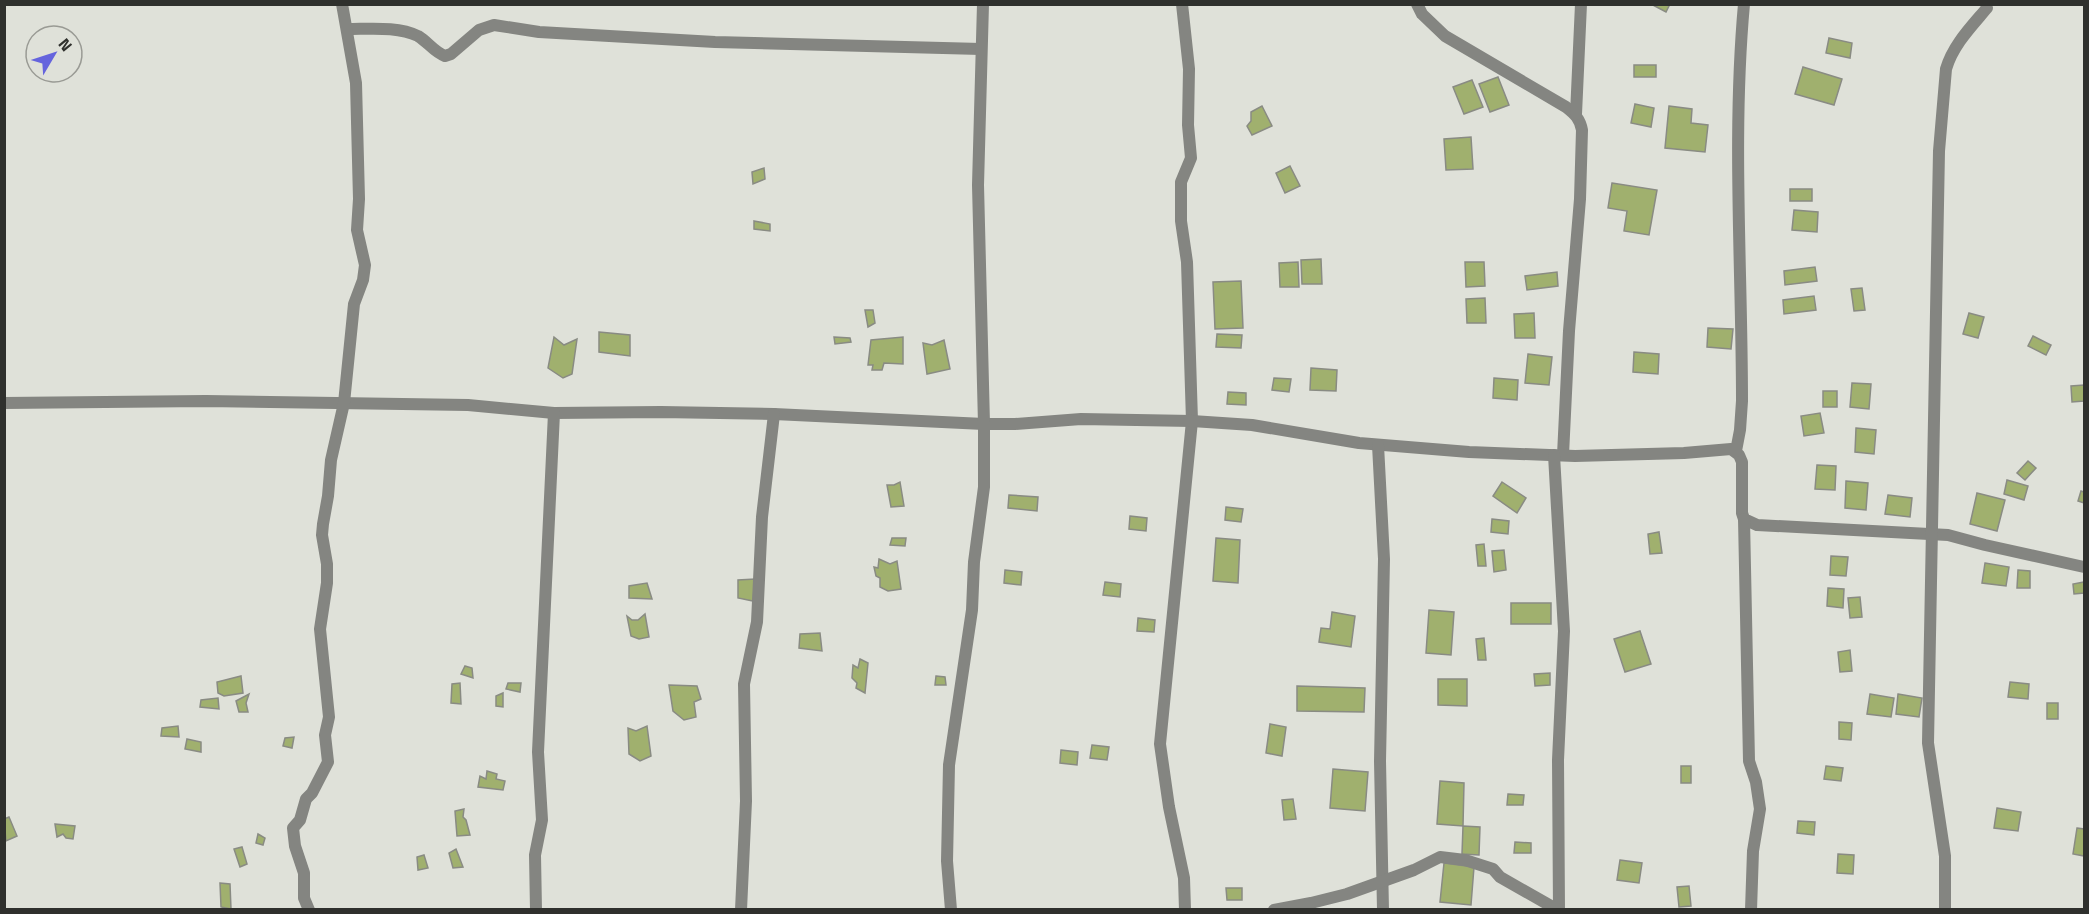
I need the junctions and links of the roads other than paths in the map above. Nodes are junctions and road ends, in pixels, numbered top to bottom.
1 (342, 4) edge
2 (983, 4) edge
3 (1182, 4) edge
4 (1417, 4) edge
5 (1581, 4) edge
6 (1744, 4) edge
7 (1987, 8) dead end
8 (347, 29) junction
9 (981, 49) junction
10 (1576, 114) junction
11 (4, 403) edge
12 (344, 403) junction
13 (554, 413) junction
14 (774, 414) junction
15 (1192, 421) junction
16 (984, 424) junction
17 (1378, 445) junction
18 (1736, 451) junction
19 (1559, 455) junction
20 (1744, 519) junction
21 (1932, 533) junction
22 (2085, 567) edge
23 (1381, 880) junction
24 (309, 909) edge
25 (536, 909) edge
26 (741, 909) edge
27 (951, 909) edge
28 (1185, 909) edge
29 (1274, 909) edge
30 (1383, 909) edge
31 (1559, 909) edge
32 (1751, 909) edge
33 (1946, 909) edge

1 - 8 street
2 - 9 street
3 - 15 street
4 - 10 street
5 - 10 street
6 - 18 street
7 - 21 street
8 - 9 street
8 - 12 street
9 - 16 street
10 - 19 street
11 - 12 street
12 - 13 street
12 - 24 street
13 - 14 street
13 - 25 street
14 - 16 street
14 - 26 street
15 - 16 street
15 - 17 street
15 - 28 street
16 - 27 street
17 - 19 street
17 - 23 street
18 - 19 street
18 - 20 street
19 - 31 street
20 - 21 street
20 - 32 street
21 - 22 street
21 - 33 street
23 - 29 street
23 - 30 street
23 - 31 street

